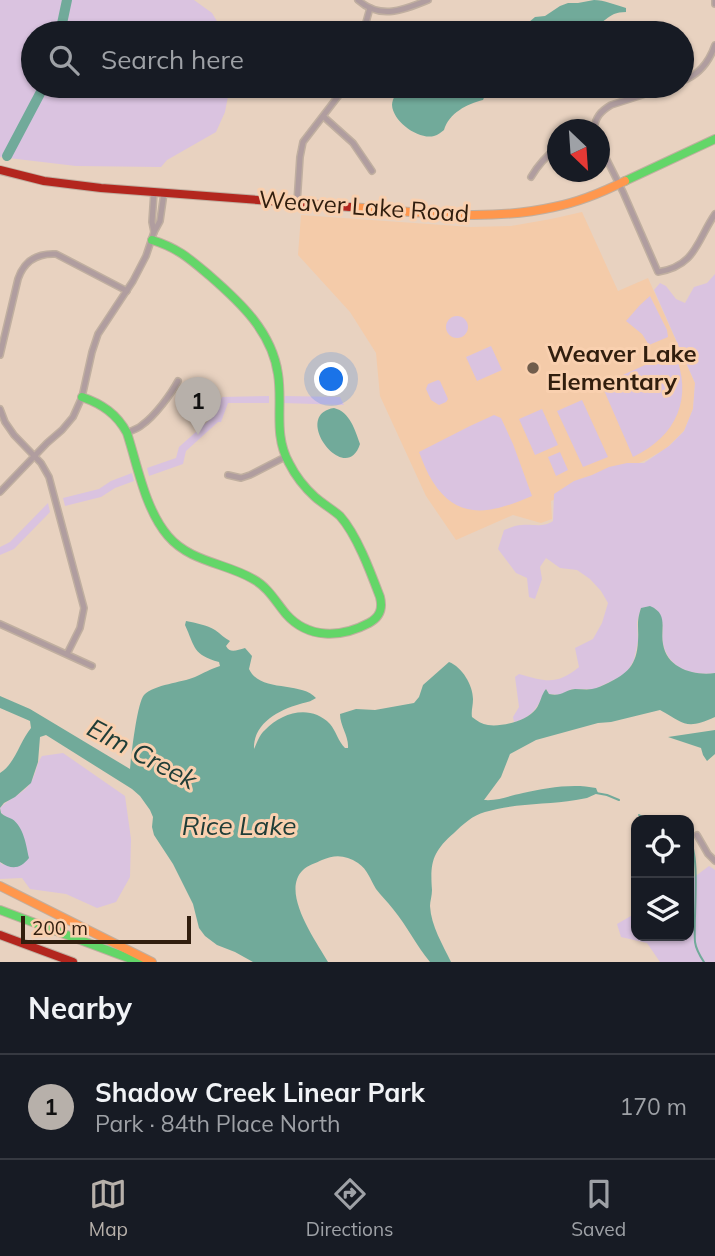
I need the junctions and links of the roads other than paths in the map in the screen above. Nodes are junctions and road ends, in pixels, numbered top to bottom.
1 (358, 0) edge
2 (428, 0) edge
3 (370, 8) junction
4 (366, 21) edge
5 (715, 45) edge
6 (694, 75) edge
7 (337, 98) edge
8 (633, 98) edge
9 (324, 117) junction
10 (597, 119) edge
11 (715, 139) edge
12 (547, 156) edge
13 (610, 166) edge
14 (0, 170) edge
15 (372, 171) dead end
16 (531, 177) dead end
17 (619, 184) junction
18 (159, 193) junction
19 (297, 203) junction
20 (715, 214) edge
21 (153, 236) junction
22 (127, 291) junction
23 (0, 355) edge
24 (178, 381) dead end
25 (82, 397) junction
26 (0, 409) edge
27 (127, 433) junction
28 (35, 456) junction
29 (285, 457) junction
30 (228, 475) dead end
31 (0, 492) edge
32 (0, 624) edge
33 (67, 654) junction
34 (92, 666) dead end
35 (697, 835) dead end
36 (715, 861) edge
37 (0, 886) edge
38 (0, 910) edge
39 (0, 935) edge
40 (73, 962) edge
41 (139, 962) edge
42 (152, 962) edge

1 - 3 street
2 - 3 street
3 - 4 street
5 - 6 street
7 - 9 street
8 - 10 street
9 - 15 street
9 - 19 street
11 - 17 main road, Weaver Lake Road
12 - 16 street
13 - 17 street
14 - 18 main road, Weaver Lake Road
17 - 19 main road, Weaver Lake Road
17 - 20 street
18 - 19 main road, Weaver Lake Road
18 - 21 street
21 - 22 street
21 - 29 main road
22 - 23 street
22 - 25 street
24 - 27 street
25 - 27 main road
25 - 28 street
26 - 28 street
27 - 29 main road
28 - 31 street
28 - 33 street
29 - 30 street
32 - 33 street
33 - 34 street
35 - 36 street
37 - 42 main road
38 - 41 main road
39 - 40 main road

